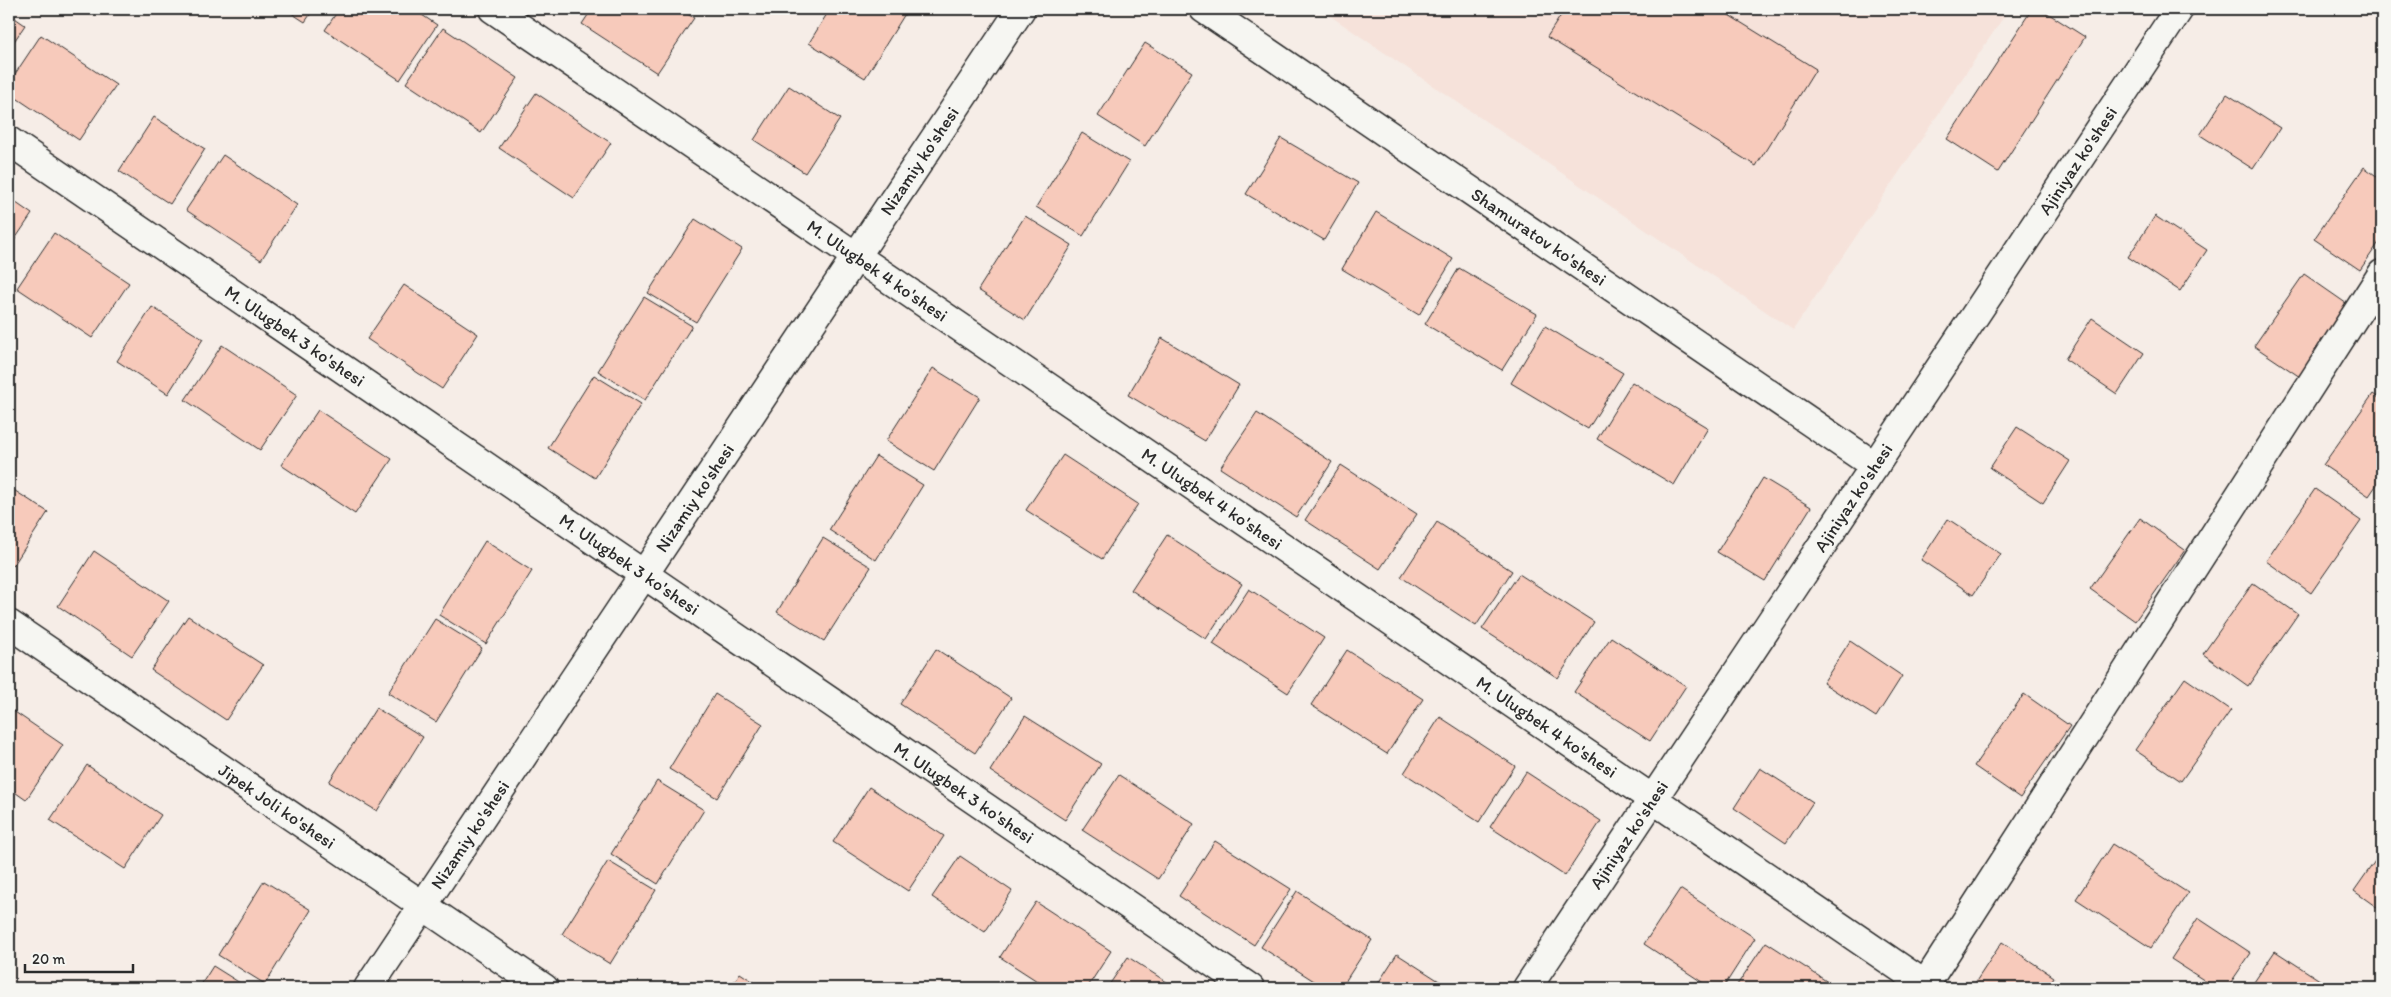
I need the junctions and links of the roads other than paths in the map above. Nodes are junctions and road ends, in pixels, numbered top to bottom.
1 (494, 9) edge
2 (1021, 9) edge
3 (1204, 9) edge
4 (2179, 9) edge
5 (9, 141) edge
6 (856, 256) junction
7 (2382, 274) edge
8 (1875, 466) junction
9 (644, 574) junction
10 (9, 624) edge
11 (1653, 800) junction
12 (423, 906) junction
13 (1928, 987) edge
14 (368, 988) edge
15 (544, 988) edge
16 (1250, 988) edge
17 (1527, 988) edge

1 - 6 street, M. Ulugbek 4 ko'shesi
2 - 6 street, Nizamiy ko'shesi
3 - 8 street, Shamuratov ko'shesi
4 - 8 street, Ajiniyaz ko'shesi
5 - 9 street, M. Ulugbek 3 ko'shesi
6 - 9 street, Nizamiy ko'shesi
6 - 11 street, M. Ulugbek 4 ko'shesi
7 - 13 street
8 - 11 street, Ajiniyaz ko'shesi
9 - 12 street, Nizamiy ko'shesi
9 - 16 street, M. Ulugbek 3 ko'shesi
10 - 12 street, Jipek Joli ko'shesi
11 - 13 street, M. Ulugbek 4 ko'shesi
11 - 17 street, Ajiniyaz ko'shesi
12 - 14 street, Nizamiy ko'shesi
12 - 15 street, Jipek Joli ko'shesi

